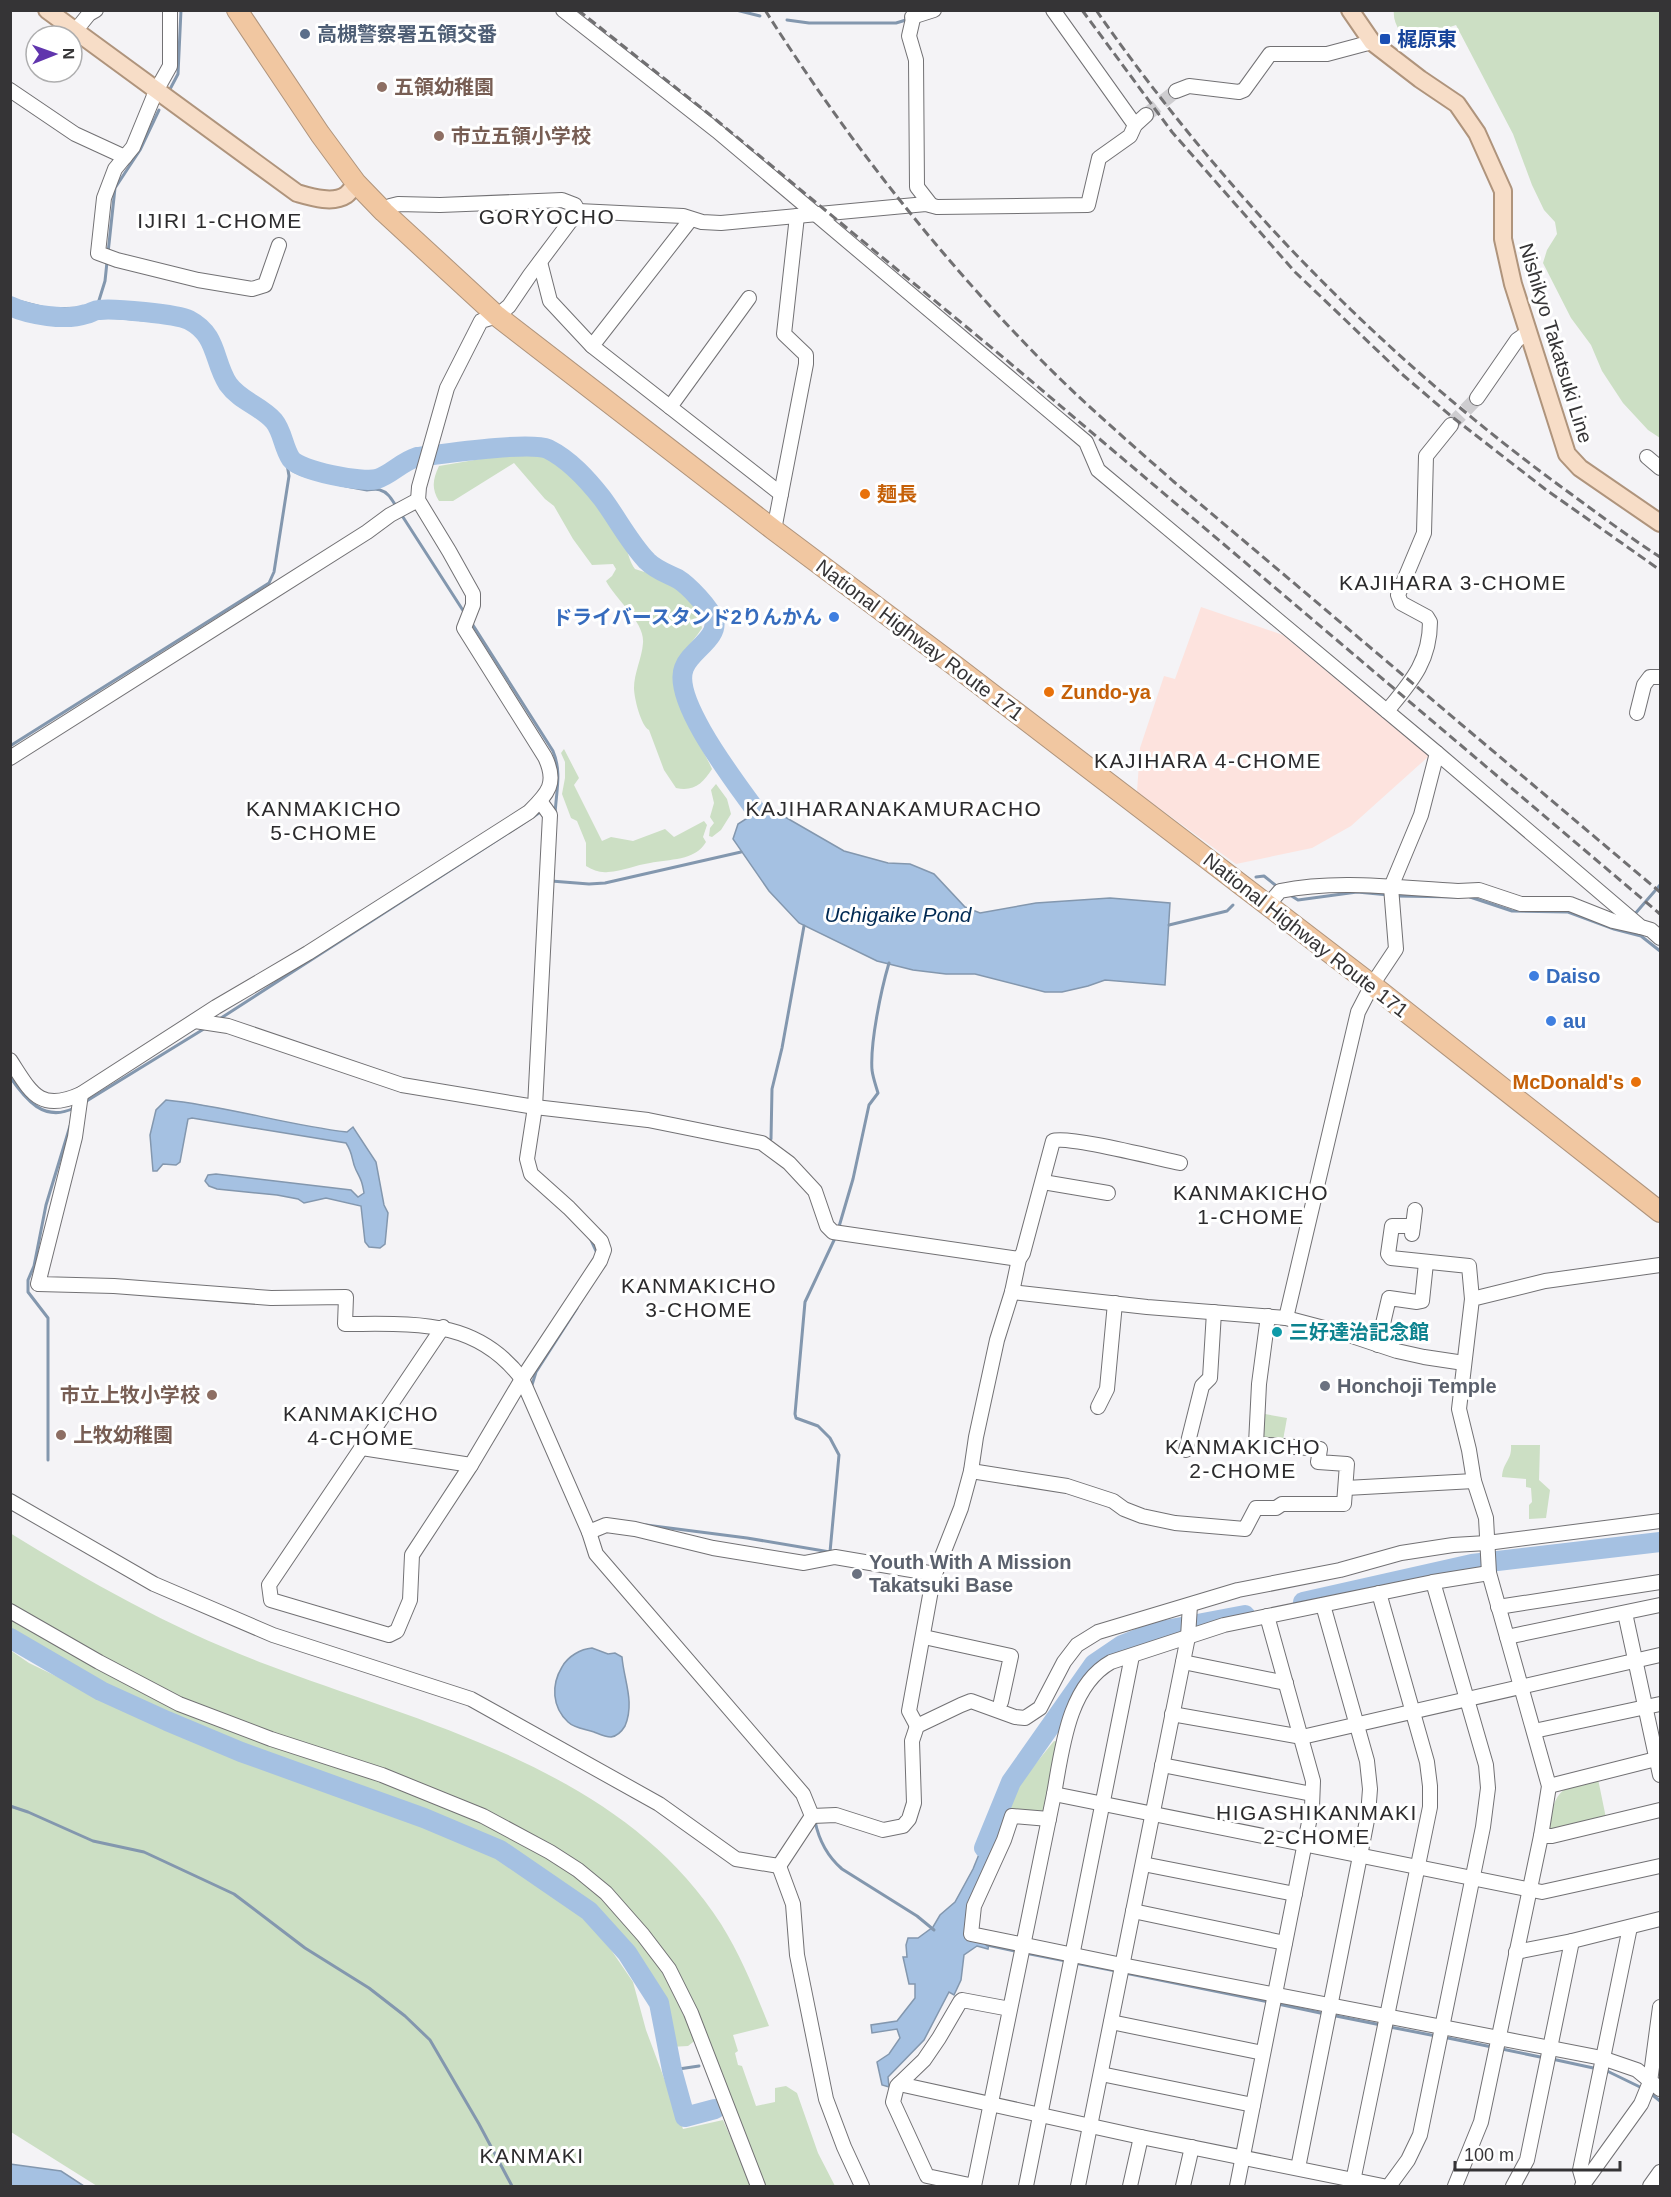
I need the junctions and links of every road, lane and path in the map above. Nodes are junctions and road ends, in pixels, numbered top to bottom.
1 (47, 10) edge
2 (96, 10) edge
3 (170, 10) edge
4 (237, 10) edge
5 (563, 10) edge
6 (934, 10) edge
7 (1053, 10) edge
8 (1350, 10) edge
9 (914, 14) edge
10 (67, 24) edge
11 (81, 24) edge
12 (84, 36) edge
13 (1372, 42) junction
14 (10, 90) edge
15 (156, 91) junction
16 (1176, 91) tunnel mouth
17 (1146, 115) tunnel mouth
18 (1136, 125) junction
19 (125, 157) junction
20 (356, 183) junction
21 (931, 205) junction
22 (384, 212) junction
23 (578, 212) junction
24 (817, 214) junction
25 (797, 216) junction
26 (691, 219) junction
27 (279, 245) dead end
28 (540, 262) junction
29 (749, 298) dead end
30 (496, 316) junction
31 (1527, 333) junction
32 (592, 346) junction
33 (1477, 398) tunnel mouth
34 (670, 407) junction
35 (1451, 425) tunnel mouth
36 (1647, 457) dead end
37 (1660, 468) edge
38 (781, 494) junction
39 (418, 500) junction
40 (1660, 523) edge
41 (774, 530) junction
42 (1660, 677) edge
43 (1387, 711) junction
44 (1637, 713) dead end
45 (1437, 753) junction
46 (10, 758) edge
47 (540, 801) junction
48 (1391, 887) junction
49 (1279, 895) junction
50 (1630, 923) junction
51 (1660, 938) edge
52 (1372, 985) junction
53 (195, 1021) junction
54 (10, 1060) edge
55 (81, 1094) junction
56 (535, 1107) junction
57 (1180, 1163) dead end
58 (1043, 1182) junction
59 (1108, 1193) dead end
60 (1415, 1210) dead end
61 (1660, 1212) edge
62 (1019, 1259) junction
63 (1426, 1263) junction
64 (1660, 1265) edge
65 (1012, 1292) junction
66 (1472, 1299) junction
67 (1114, 1303) junction
68 (1214, 1312) junction
69 (1268, 1316) junction
70 (1286, 1318) junction
71 (1347, 1319) dead end
72 (443, 1327) junction
73 (1343, 1333) junction
74 (1378, 1344) junction
75 (1464, 1363) junction
76 (522, 1379) junction
77 (1098, 1407) dead end
78 (362, 1448) junction
79 (1186, 1449) dead end
80 (471, 1465) junction
81 (971, 1471) junction
82 (1474, 1481) junction
83 (1346, 1488) junction
84 (10, 1501) edge
85 (1660, 1521) edge
86 (589, 1532) junction
87 (1487, 1543) junction
88 (934, 1574) junction
89 (1489, 1574) junction
90 (1433, 1582) junction
91 (1660, 1582) edge
92 (1379, 1593) junction
93 (1191, 1605) junction
94 (1323, 1605) junction
95 (1660, 1605) edge
96 (1498, 1607) junction
97 (10, 1611) edge
98 (1625, 1613) junction
99 (1266, 1616) junction
100 (924, 1637) junction
101 (1188, 1637) junction
102 (1507, 1637) junction
103 (1660, 1655) edge
104 (1132, 1656) junction
105 (1635, 1660) junction
106 (1183, 1662) junction
107 (1286, 1683) junction
108 (1521, 1686) junction
109 (1468, 1698) junction
110 (1000, 1702) dead end
111 (1660, 1704) edge
112 (1645, 1708) junction
113 (1413, 1711) junction
114 (1172, 1714) junction
115 (1357, 1724) junction
116 (917, 1726) junction
117 (1534, 1731) junction
118 (1302, 1737) junction
119 (1659, 1758) edge
120 (1162, 1765) junction
121 (1660, 1775) edge
122 (1549, 1786) junction
123 (1054, 1794) junction
124 (1312, 1794) junction
125 (1103, 1804) junction
126 (1660, 1810) edge
127 (1153, 1814) junction
128 (812, 1816) junction
129 (1049, 1819) junction
130 (1541, 1836) junction
131 (1305, 1845) junction
132 (1360, 1856) junction
133 (1143, 1864) junction
134 (779, 1866) junction
135 (1660, 1866) edge
136 (1418, 1868) junction
137 (1472, 1879) junction
138 (1528, 1890) junction
139 (1295, 1894) junction
140 (1133, 1911) junction
141 (1660, 1919) edge
142 (1630, 1927) junction
143 (1572, 1941) junction
144 (1285, 1942) junction
145 (1022, 1945) junction
146 (1516, 1952) junction
147 (1073, 1955) junction
148 (1122, 1965) junction
149 (1275, 1995) junction
150 (1331, 2006) junction
151 (1660, 2007) edge
152 (1010, 2009) junction
153 (1388, 2017) junction
154 (1111, 2022) junction
155 (1442, 2027) junction
156 (1497, 2038) junction
157 (1550, 2048) junction
158 (1263, 2053) junction
159 (1602, 2058) junction
160 (1101, 2074) junction
161 (899, 2084) junction
162 (1655, 2085) edge
163 (991, 2104) junction
164 (1254, 2105) junction
165 (1041, 2115) junction
166 (1090, 2126) junction
167 (1141, 2137) junction
168 (1192, 2147) junction
169 (1244, 2157) junction
170 (1298, 2169) junction
171 (1660, 2172) edge
172 (1353, 2183) edge
173 (1583, 2185) edge
174 (974, 2186) edge
175 (758, 2187) edge
176 (862, 2187) edge
177 (1026, 2187) edge
178 (1078, 2187) edge
179 (1130, 2187) edge
180 (1183, 2187) edge
181 (1237, 2187) edge
182 (1383, 2187) edge
183 (1389, 2187) edge
184 (1455, 2187) edge
185 (1513, 2187) edge
186 (1650, 2187) edge

1 - 10 main road
2 - 11 street
3 - 15 street
4 - 20 highway, National Highway Route 171
5 - 24 street
6 - 9 street
7 - 18 street
8 - 13 main road, Nishikyo Takatsuki Line
9 - 21 street
12 - 15 main road
13 - 16 street
13 - 31 main road, Nishikyo Takatsuki Line
14 - 19 street
15 - 19 street
15 - 20 main road
17 - 18 street
18 - 21 street
19 - 27 street
20 - 22 highway, National Highway Route 171
21 - 24 street
22 - 23 street
22 - 30 highway, National Highway Route 171
23 - 26 street
23 - 28 street
24 - 25 street
24 - 43 street
25 - 26 street
25 - 38 street
26 - 32 street
28 - 30 street
28 - 32 street
29 - 34 street
30 - 39 street
30 - 41 highway, National Highway Route 171
31 - 33 street
31 - 40 main road, Nishikyo Takatsuki Line
32 - 34 street
34 - 38 street
35 - 43 street
36 - 37 street
38 - 41 street
39 - 46 street
39 - 47 street
41 - 49 highway, National Highway Route 171
42 - 44 street
43 - 45 street
45 - 48 street
45 - 50 street
47 - 53 street
47 - 56 street
48 - 49 street
48 - 50 street
48 - 52 street
49 - 52 highway, National Highway Route 171
50 - 51 street
52 - 61 highway, National Highway Route 171
52 - 70 street
53 - 55 street
53 - 56 street
54 - 55 street
55 - 72 street
56 - 62 street
56 - 76 street
57 - 58 street
58 - 59 street
58 - 62 street
60 - 63 street
62 - 65 street
63 - 66 street
63 - 74 street
64 - 66 street
65 - 67 street
65 - 81 street
66 - 75 street
67 - 68 street
67 - 77 street
68 - 69 street
68 - 79 street
69 - 70 street
69 - 83 street
70 - 73 street
71 - 73 street
72 - 76 street
72 - 78 street
73 - 74 street
74 - 75 street
75 - 82 street
76 - 80 street
76 - 86 street
78 - 80 street
78 - 80 street
81 - 83 street
81 - 88 street
82 - 83 street
82 - 87 street
84 - 134 street
85 - 87 street
86 - 88 street
86 - 128 street
87 - 89 street
87 - 93 street
88 - 100 street
89 - 90 street
89 - 96 street
90 - 92 street
90 - 109 street
91 - 96 street
92 - 94 street
92 - 113 street
93 - 101 street
93 - 116 street
94 - 99 street
94 - 115 street
95 - 98 street
96 - 102 street
97 - 175 street
98 - 102 street
98 - 105 street
99 - 101 street
99 - 107 street
100 - 110 street
100 - 116 street
101 - 104 street
101 - 106 street
102 - 108 street
103 - 105 street
104 - 123 street
104 - 125 street
105 - 108 street
105 - 112 street
106 - 107 street
106 - 114 street
107 - 118 street
108 - 109 street
108 - 117 street
109 - 113 street
109 - 137 street
111 - 112 street
112 - 117 street
112 - 119 street
113 - 115 street
113 - 136 street
114 - 118 street
114 - 120 street
115 - 118 street
115 - 132 street
116 - 128 street
117 - 122 street
118 - 124 street
119 - 121 street
119 - 122 street
120 - 124 street
120 - 127 street
122 - 130 street
123 - 125 street
123 - 129 street
124 - 131 street
125 - 127 street
125 - 147 street
126 - 130 street
127 - 131 street
127 - 133 street
128 - 134 street
129 - 145 street
129 - 145 street
130 - 138 street
131 - 132 street
131 - 139 street
132 - 136 street
132 - 150 street
133 - 139 street
133 - 140 street
134 - 176 street
135 - 138 street
136 - 137 street
136 - 153 street
137 - 138 street
137 - 155 street
138 - 146 street
139 - 144 street
140 - 144 street
140 - 148 street
141 - 142 street
142 - 143 street
142 - 159 street
143 - 146 street
143 - 157 street
144 - 149 street
145 - 147 street
145 - 152 street
146 - 156 street
147 - 148 street
147 - 165 street
148 - 149 street
148 - 154 street
149 - 150 street
149 - 158 street
150 - 153 street
150 - 170 street
151 - 162 street
152 - 161 street
152 - 163 street
153 - 155 street
153 - 172 street
154 - 158 street
154 - 160 street
155 - 156 street
155 - 183 street
156 - 157 street
156 - 184 street
157 - 159 street
157 - 185 street
158 - 164 street
159 - 162 street
159 - 173 street
160 - 164 street
160 - 166 street
161 - 163 street
161 - 174 street
162 - 173 street
163 - 165 street
163 - 174 street
164 - 169 street
165 - 166 street
165 - 177 street
166 - 167 street
166 - 178 street
167 - 168 street
167 - 179 street
168 - 169 street
168 - 180 street
169 - 170 street
169 - 181 street
170 - 172 street
171 - 186 street
172 - 182 street

